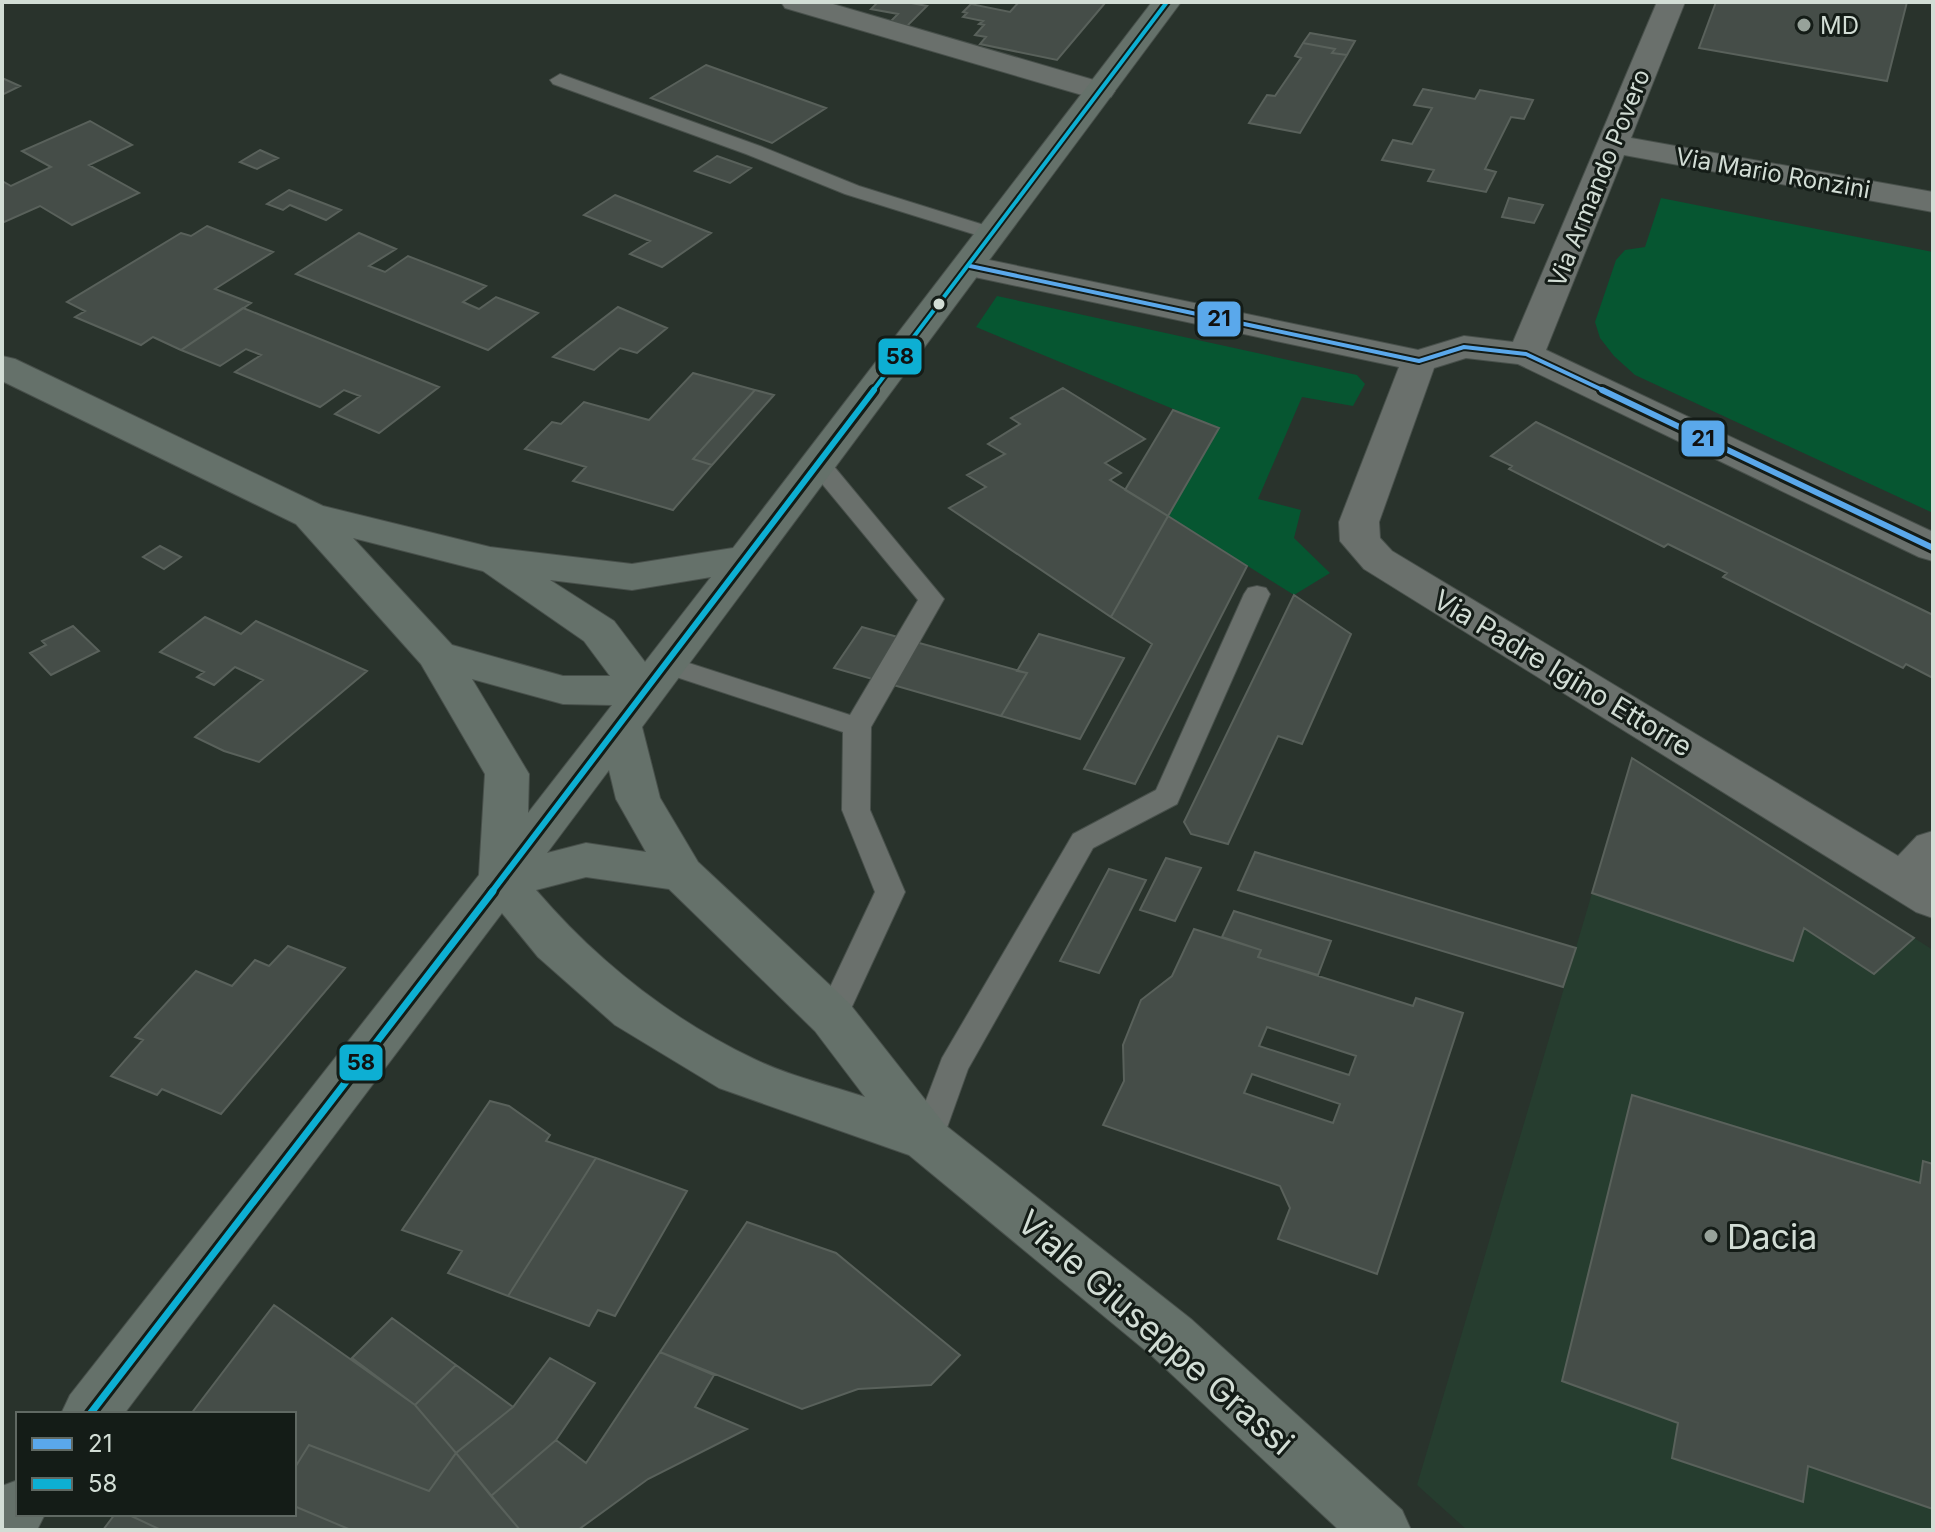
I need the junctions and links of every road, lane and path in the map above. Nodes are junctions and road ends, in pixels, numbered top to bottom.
1 (795, 2) edge
2 (1167, 2) edge
3 (1671, 2) edge
4 (560, 80) dead end
5 (1100, 91) junction
6 (1614, 144) junction
7 (1933, 202) edge
8 (993, 234) junction
9 (970, 266) junction
10 (1526, 354) junction
11 (1419, 361) junction
12 (2, 367) edge
13 (818, 463) junction
14 (310, 515) junction
15 (1933, 548) edge
16 (744, 559) junction
17 (490, 560) junction
18 (1257, 594) dead end
19 (437, 655) junction
20 (642, 693) junction
21 (857, 727) junction
22 (1933, 848) edge
23 (682, 874) junction
24 (502, 881) junction
25 (1918, 891) edge
26 (832, 1017) junction
27 (927, 1140) junction
28 (92, 1412) edge
29 (16, 1510) edge
30 (2, 1528) edge
31 (1381, 1530) edge

1 - 5 street
2 - 5 main road
3 - 6 street, Via Armando Povero
4 - 8 lane
5 - 8 main road
6 - 7 street, Via Mario Ronzini
6 - 10 street, Via Armando Povero
8 - 9 main road
9 - 11 street
9 - 13 main road
10 - 11 street
10 - 15 street
11 - 25 street, Via Padre Igino Ettorre
12 - 14 main road
13 - 16 main road
13 - 21 lane
14 - 17 main road
14 - 19 main road
16 - 17 main road
16 - 20 main road
17 - 20 main road
18 - 27 lane
19 - 20 main road
19 - 24 main road
20 - 21 lane
20 - 23 main road, Viale Giuseppe Grassi
20 - 24 main road
21 - 26 lane
22 - 25 street
23 - 24 main road
23 - 26 main road, Viale Giuseppe Grassi
24 - 27 main road, Viale Giuseppe Grassi
24 - 28 main road
26 - 27 main road, Viale Giuseppe Grassi
27 - 31 main road, Viale Giuseppe Grassi
29 - 30 main road

